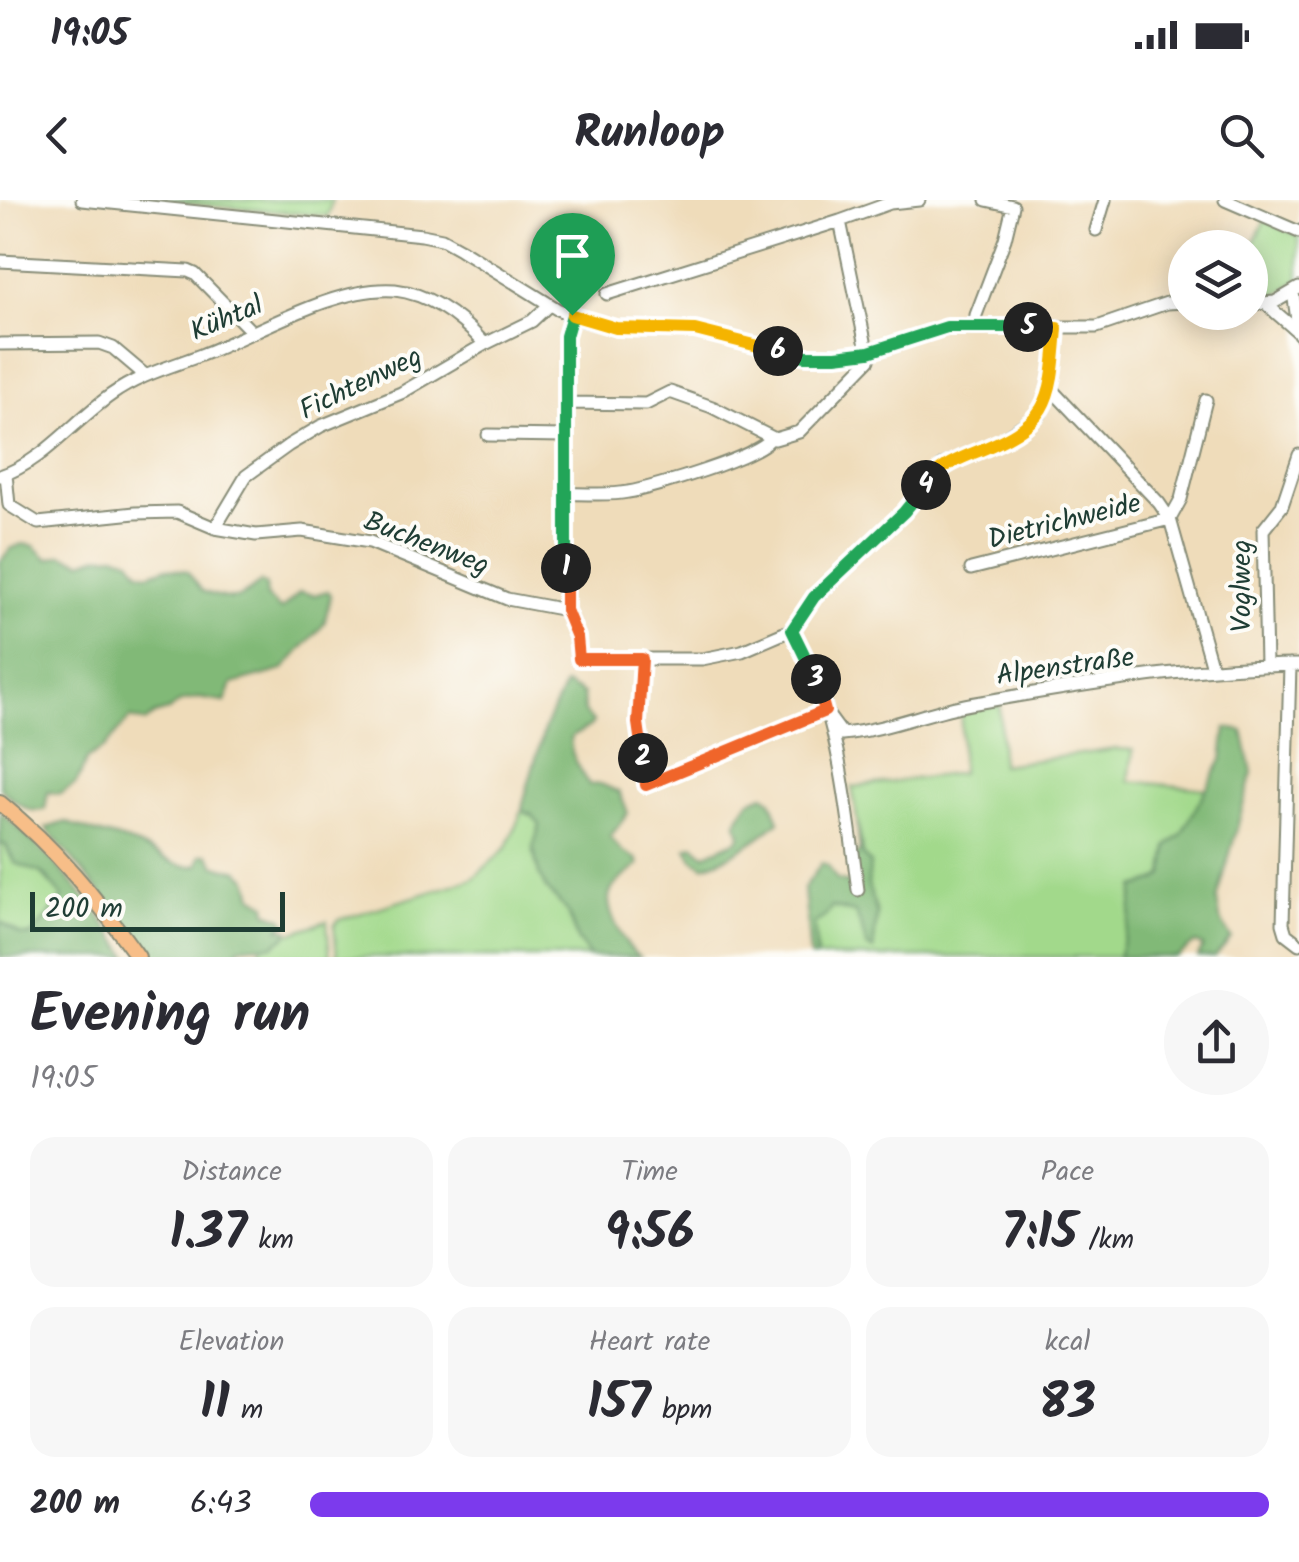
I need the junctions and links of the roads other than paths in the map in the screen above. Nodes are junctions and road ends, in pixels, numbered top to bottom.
1 (82, 200) edge
2 (918, 200) edge
3 (986, 200) edge
4 (1104, 200) edge
5 (1225, 200) edge
6 (840, 222) junction
7 (1096, 230) dead end
8 (1299, 232) edge
9 (0, 262) edge
10 (1296, 290) edge
11 (606, 294) dead end
12 (1168, 302) edge
13 (1268, 303) edge
14 (549, 304) junction
15 (1268, 306) edge
16 (572, 315) junction
17 (974, 327) junction
18 (1057, 328) junction
19 (1298, 332) edge
20 (253, 333) junction
21 (0, 344) edge
22 (484, 344) junction
23 (869, 352) junction
24 (145, 375) junction
25 (1052, 390) junction
26 (1206, 400) dead end
27 (566, 403) junction
28 (488, 435) dead end
29 (566, 436) junction
30 (771, 438) junction
31 (1299, 455) edge
32 (3, 475) edge
33 (566, 494) junction
34 (1170, 519) junction
35 (215, 528) junction
36 (972, 569) dead end
37 (566, 610) junction
38 (792, 630) junction
39 (642, 659) junction
40 (1266, 665) junction
41 (1294, 665) edge
42 (1212, 668) junction
43 (825, 711) junction
44 (0, 803) edge
45 (858, 890) dead end
46 (1299, 944) edge
47 (138, 957) edge

1 - 14 street
2 - 6 street
3 - 17 street
4 - 7 street
5 - 8 street
6 - 11 street
6 - 23 street
9 - 20 street
10 - 13 street
10 - 19 street
12 - 18 street
14 - 16 street
14 - 22 street, Fichtenweg
15 - 19 street
16 - 23 street
16 - 27 street
17 - 18 street
17 - 23 street
18 - 25 street
20 - 22 street, Kühtal
20 - 24 street, Kühtal
21 - 24 street
22 - 35 street, Fichtenweg
23 - 30 street
24 - 32 street, Kühtal
25 - 34 street
25 - 38 street
26 - 34 street
27 - 29 street
27 - 30 street
28 - 29 street
29 - 33 street
30 - 33 street
31 - 40 street, Voglweg
32 - 35 street, Buchenweg
33 - 37 street
34 - 36 street, Dietrichweide
34 - 42 street
35 - 37 street, Buchenweg
37 - 39 street
38 - 39 street
38 - 43 street
39 - 43 street
40 - 41 street, Alpenstraße
40 - 42 street, Alpenstraße
41 - 46 street
42 - 43 street, Alpenstraße
43 - 45 street
44 - 47 main road

